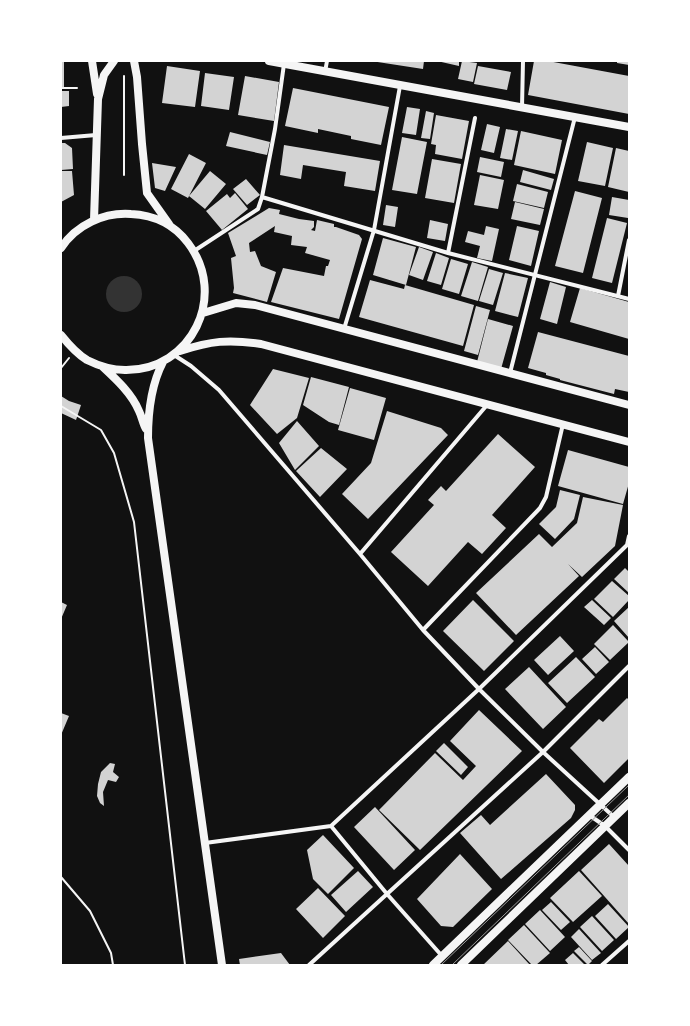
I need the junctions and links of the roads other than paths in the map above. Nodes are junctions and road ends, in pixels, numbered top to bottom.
1 (92, 61) edge
2 (114, 61) edge
3 (134, 61) edge
4 (269, 61) edge
5 (327, 61) edge
6 (523, 61) edge
7 (284, 64) junction
8 (325, 72) junction
9 (400, 86) junction
10 (98, 99) junction
11 (522, 107) junction
12 (575, 117) junction
13 (475, 118) dead end
14 (629, 127) edge
15 (96, 134) junction
16 (61, 138) edge
17 (262, 197) junction
18 (94, 220) junction
19 (169, 225) junction
20 (374, 230) junction
21 (629, 240) edge
22 (61, 248) edge
23 (194, 251) junction
24 (448, 253) junction
25 (535, 275) junction
26 (618, 296) junction
27 (629, 300) edge
28 (203, 313) junction
29 (344, 329) junction
30 (61, 335) edge
31 (177, 353) junction
32 (163, 362) junction
33 (102, 366) junction
34 (510, 373) junction
35 (488, 404) junction
36 (629, 405) edge
37 (563, 424) junction
38 (148, 438) junction
39 (629, 442) edge
40 (629, 536) edge
41 (628, 546) edge
42 (360, 554) junction
43 (423, 630) junction
44 (629, 666) edge
45 (479, 689) junction
46 (544, 752) junction
47 (629, 777) edge
48 (629, 803) edge
49 (600, 806) junction
50 (589, 815) junction
51 (614, 817) junction
52 (331, 826) junction
53 (605, 826) junction
54 (205, 843) junction
55 (629, 850) edge
56 (387, 894) junction
57 (629, 941) edge
58 (442, 956) junction
59 (222, 965) edge
60 (309, 965) edge
61 (433, 965) edge
62 (461, 965) edge
63 (602, 965) edge

1 - 10 main road
2 - 10 main road
3 - 19 main road
4 - 7 main road
5 - 8 street
6 - 11 street
7 - 8 main road
7 - 17 street
8 - 9 main road
9 - 11 main road
9 - 20 street
10 - 15 main road
11 - 12 main road
12 - 14 main road
12 - 25 street
13 - 24 street
15 - 16 street
15 - 18 main road
17 - 20 street
17 - 23 street
18 - 19 main road
18 - 22 main road
19 - 23 main road
20 - 24 street
20 - 29 street
21 - 26 street
23 - 28 main road
24 - 25 street
25 - 26 street
25 - 34 street
26 - 27 street
28 - 29 main road
28 - 31 main road
29 - 34 main road
30 - 33 main road
31 - 32 main road
31 - 35 main road
31 - 42 street
32 - 33 main road
32 - 38 main road
33 - 38 main road
34 - 36 main road
35 - 37 main road
35 - 42 street
37 - 39 main road
37 - 43 street
38 - 54 main road
40 - 41 street
41 - 45 street
42 - 43 street
43 - 45 street
44 - 46 street
45 - 46 street
45 - 52 street
46 - 49 street
46 - 56 street
47 - 49 main road
48 - 51 main road
49 - 50 main road
49 - 51 street
50 - 53 street
50 - 58 main road
51 - 53 main road
52 - 54 street
52 - 56 street
53 - 55 street
53 - 62 main road
54 - 59 main road
56 - 58 street
56 - 60 street
57 - 63 street
58 - 61 main road

